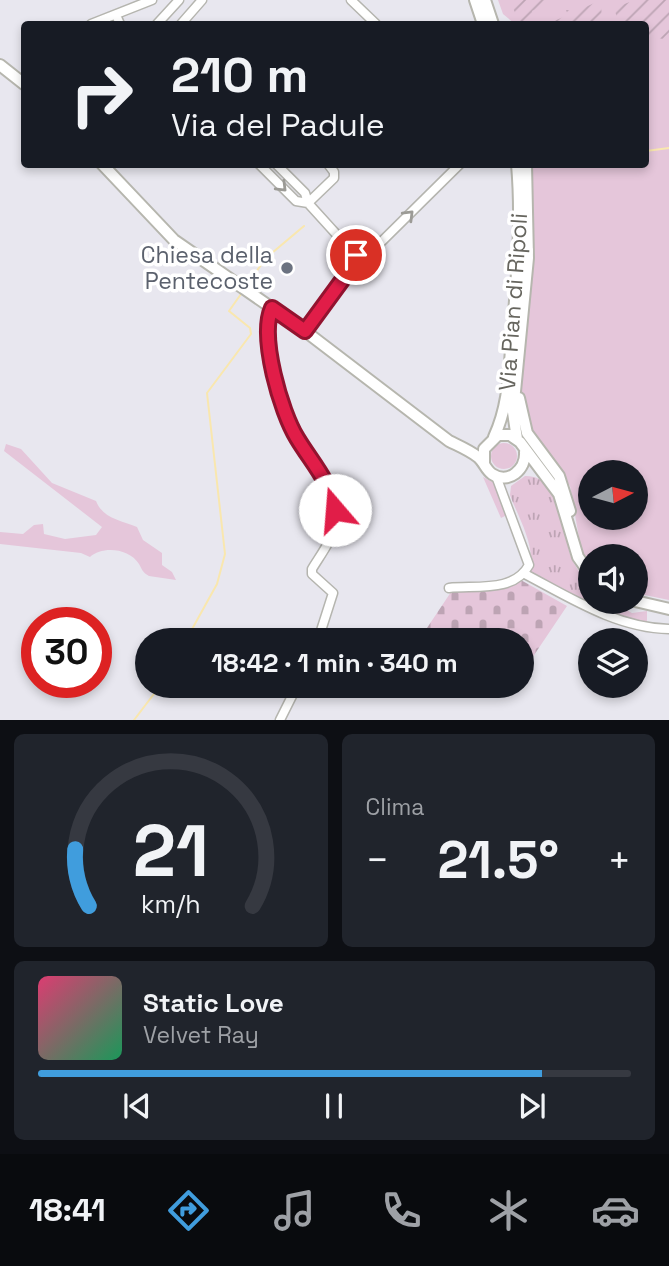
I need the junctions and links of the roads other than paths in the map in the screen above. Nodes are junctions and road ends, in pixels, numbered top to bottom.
1 (152, 0) edge
2 (179, 0) edge
3 (202, 0) edge
4 (351, 0) edge
5 (475, 0) edge
6 (485, 0) edge
7 (116, 15) junction
8 (99, 21) edge
9 (119, 21) edge
10 (160, 21) edge
11 (184, 21) edge
12 (373, 21) edge
13 (482, 21) edge
14 (492, 21) edge
15 (0, 65) edge
16 (21, 82) edge
17 (106, 168) edge
18 (264, 168) edge
19 (280, 168) edge
20 (331, 168) edge
21 (456, 168) edge
22 (517, 168) edge
23 (526, 168) edge
24 (307, 203) junction
25 (357, 257) junction
26 (272, 308) junction
27 (305, 331) junction
28 (517, 381) junction
29 (494, 437) junction
30 (517, 439) junction
31 (485, 445) junction
32 (460, 446) junction
33 (525, 452) junction
34 (484, 463) junction
35 (514, 474) junction
36 (496, 476) junction
37 (545, 476) junction
38 (511, 511) junction
39 (571, 531) junction
40 (578, 557) edge
41 (522, 574) junction
42 (449, 588) dead end
43 (648, 604) edge
44 (669, 610) edge
45 (322, 628) edge
46 (669, 629) edge
47 (291, 698) edge
48 (280, 720) edge

1 - 7 street
2 - 10 street
3 - 11 street
4 - 12 street
5 - 13 main road
6 - 14 main road
7 - 8 street
7 - 9 street
15 - 16 main road
17 - 26 main road
18 -> 24 street
19 - 24 street
20 - 24 street
25 -> 21 street
22 - 29 main road, Via Pian di Ripoli
23 - 28 main road, Via Pian di Ripoli
24 - 25 street
25 - 27 street
26 - 27 main road
26 - 45 street
27 - 32 main road
28 - 30 main road, Via Pian di Ripoli
28 - 39 main road, Via Pian di Ripoli
29 - 30 main road
29 - 31 main road
30 - 33 main road
31 - 32 main road
31 - 34 main road
32 - 34 main road
33 - 35 main road
33 - 37 main road
34 - 36 main road
35 - 36 main road
35 - 37 main road
35 - 38 street
36 - 38 street
37 - 39 main road
38 - 41 street
39 - 40 main road
41 - 42 street
41 - 46 street
43 - 44 main road
47 - 48 street

